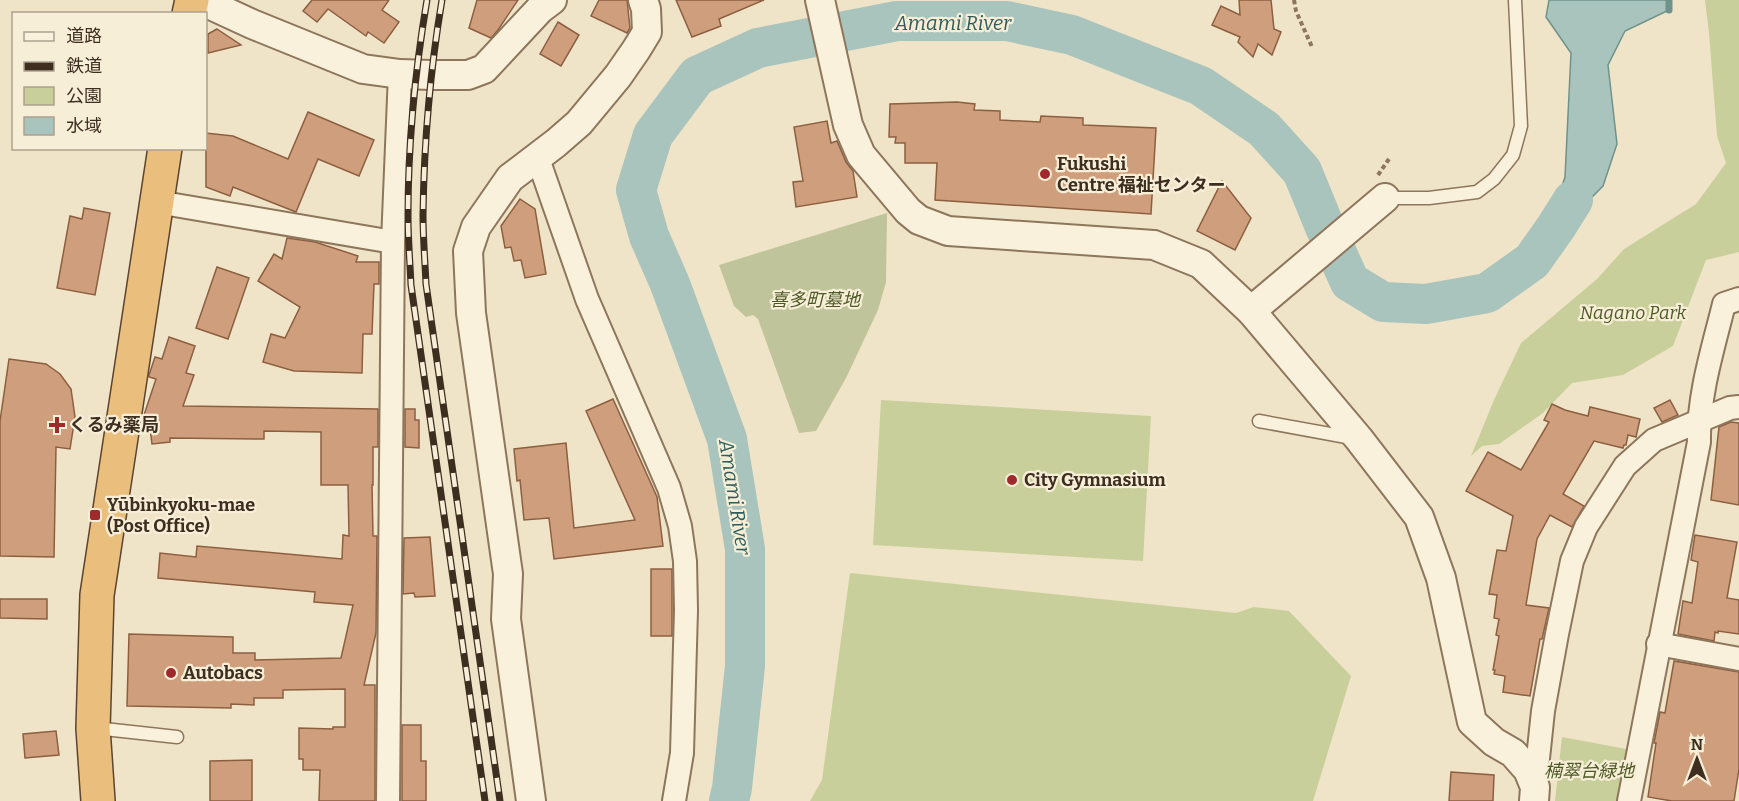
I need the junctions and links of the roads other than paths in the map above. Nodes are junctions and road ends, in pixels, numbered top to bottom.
1 (200, 0) edge
2 (552, 0) edge
3 (643, 0) edge
4 (820, 0) edge
5 (1515, 0) edge
6 (400, 74) junction
7 (165, 150) edge
8 (537, 156) junction
9 (1380, 188) joint
10 (157, 202) junction
11 (393, 242) junction
12 (1739, 298) edge
13 (1261, 303) junction
14 (1739, 406) edge
15 (1699, 420) junction
16 (1259, 421) dead end
17 (1359, 439) junction
18 (1659, 644) junction
19 (1739, 659) edge
20 (93, 728) junction
21 (177, 737) dead end
22 (1534, 794) edge
23 (98, 801) edge
24 (388, 801) edge
25 (531, 801) edge
26 (674, 801) edge
27 (1629, 801) edge

1 - 6 street
2 - 6 street
3 - 8 street
4 - 13 street
5 - 9 lane
6 - 11 street
7 - 10 highway
8 - 25 street
8 - 26 street
9 - 13 street
10 - 11 street
10 - 20 highway
11 - 24 street
12 - 15 street
13 - 17 street
14 - 15 street
15 - 18 street
15 - 22 street
16 - 17 lane
17 - 22 street
18 - 19 street
18 - 27 street
20 - 21 lane
20 - 23 highway

